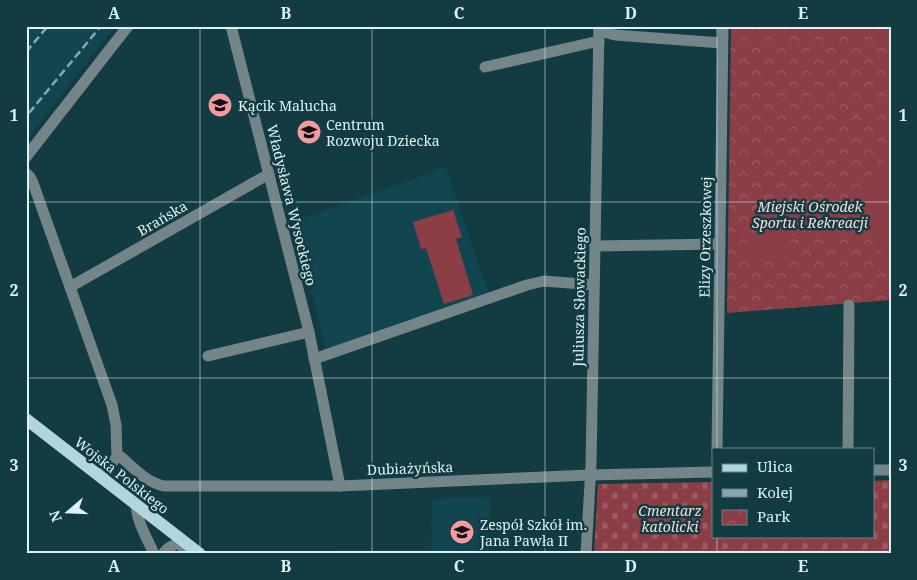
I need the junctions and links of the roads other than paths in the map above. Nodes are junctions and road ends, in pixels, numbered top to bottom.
1 (128, 26) edge
2 (230, 26) edge
3 (723, 26) edge
4 (599, 33) edge
5 (722, 43) junction
6 (485, 67) dead end
7 (26, 157) edge
8 (26, 173) edge
9 (268, 174) junction
10 (720, 244) junction
11 (595, 246) junction
12 (594, 285) junction
13 (70, 287) junction
14 (850, 305) dead end
15 (309, 332) junction
16 (208, 356) dead end
17 (314, 359) junction
18 (26, 419) edge
19 (717, 448) edge
20 (848, 448) edge
21 (117, 457) junction
22 (874, 470) edge
23 (891, 470) edge
24 (712, 472) edge
25 (590, 475) junction
26 (100, 476) junction
27 (340, 486) junction
28 (136, 505) junction
29 (184, 548) edge
30 (154, 554) edge
31 (163, 554) edge
32 (200, 554) edge
33 (586, 554) edge

1 - 7 street
2 - 9 street, Władysława Wysockiego
3 - 5 street, Elizy Orzeszkowej
4 - 5 street
4 - 6 street
4 - 11 street, Juliusza Słowackiego
5 - 10 street, Elizy Orzeszkowej
8 - 13 street
9 - 13 street, Brańska
9 - 15 street, Władysława Wysockiego
10 - 11 street
10 - 19 street, Elizy Orzeszkowej
11 - 12 street, Juliusza Słowackiego
12 - 17 street
12 - 25 street, Juliusza Słowackiego
13 - 21 street
14 - 20 street
15 - 16 street
15 - 17 street, Władysława Wysockiego
17 - 27 street, Władysława Wysockiego
18 - 26 main road, Wojska Polskiego
21 - 26 street
21 - 27 street, Dubiażyńska
22 - 23 street
24 - 25 street, Dubiażyńska
25 - 27 street, Dubiażyńska
25 - 33 street, Juliusza Słowackiego
26 - 28 main road, Wojska Polskiego
28 - 29 main road, Wojska Polskiego
28 - 30 street
29 - 31 street
29 - 32 main road, Wojska Polskiego

